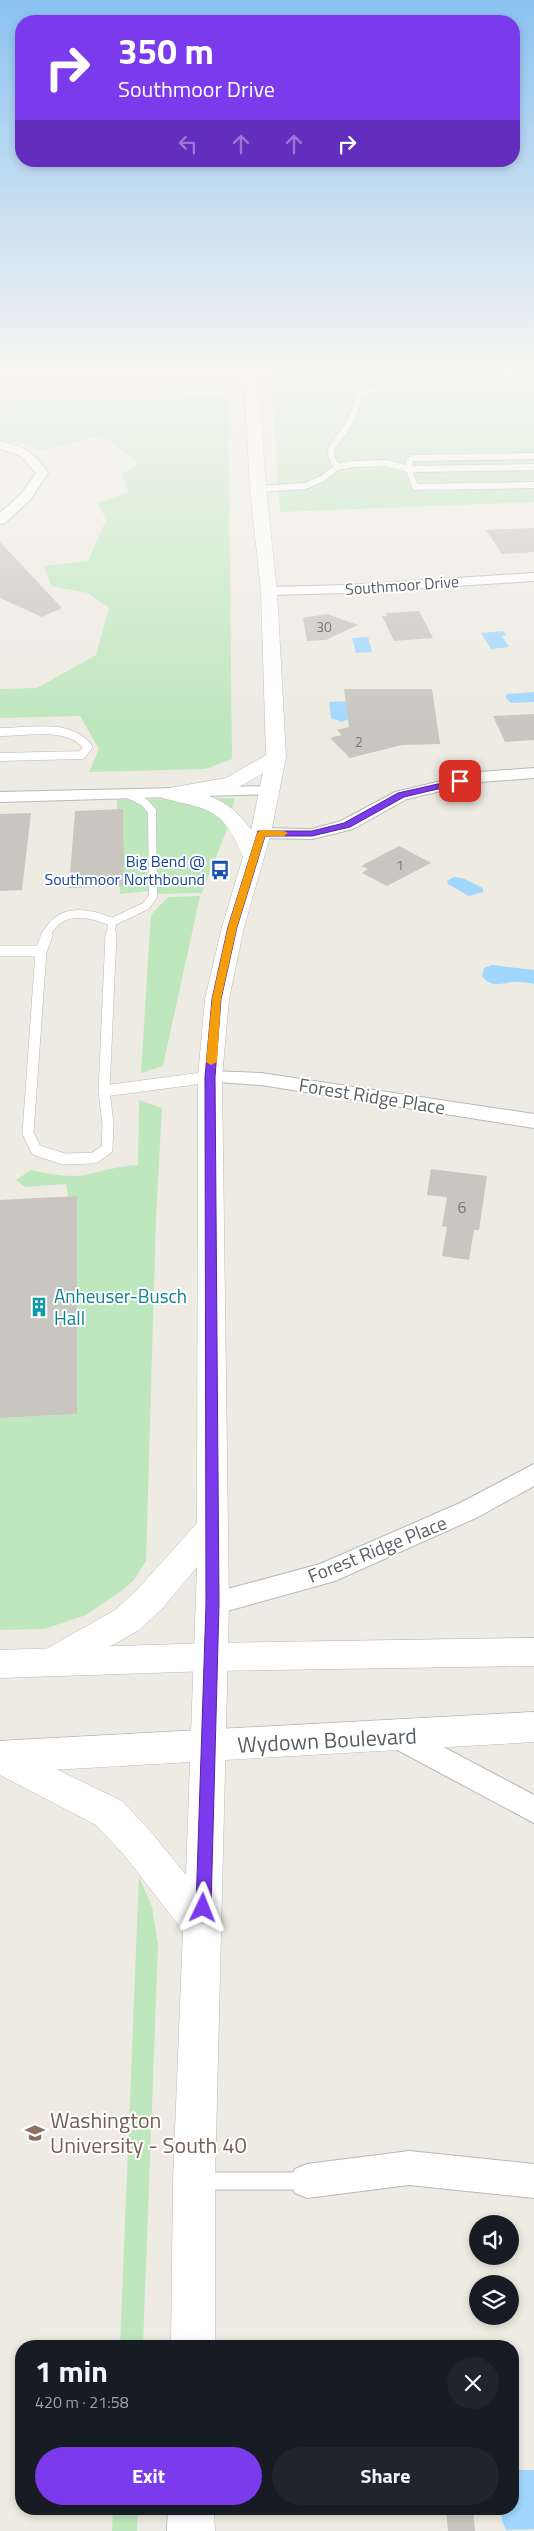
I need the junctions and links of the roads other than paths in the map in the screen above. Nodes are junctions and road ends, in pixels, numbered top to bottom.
1 (29, 493) edge
2 (258, 493) edge
3 (0, 520) edge
4 (534, 577) edge
5 (269, 591) junction
6 (0, 732) edge
7 (0, 757) edge
8 (276, 757) junction
9 (534, 773) edge
10 (271, 791) junction
11 (169, 794) junction
12 (130, 795) junction
13 (0, 797) edge
14 (261, 833) junction
15 (254, 856) junction
16 (112, 922) junction
17 (0, 951) edge
18 (41, 951) junction
19 (210, 1077) junction
20 (104, 1091) junction
21 (534, 1121) edge
22 (534, 1474) edge
23 (212, 1527) junction
24 (213, 1604) junction
25 (534, 1652) edge
26 (210, 1657) junction
27 (53, 1662) junction
28 (0, 1664) edge
29 (534, 1727) edge
30 (398, 1736) junction
31 (209, 1747) junction
32 (0, 1757) edge
33 (534, 1810) edge
34 (203, 1926) junction
35 (194, 2181) junction
36 (307, 2181) joint
37 (534, 2181) edge
38 (193, 2340) edge
39 (191, 2515) edge
40 (191, 2531) edge

1 - 3 street
2 - 5 main road
4 - 5 street, Southmoor Drive
5 - 8 main road
6 - 7 lane
8 - 10 main road
8 - 11 main road
9 - 14 street
10 - 11 street
10 - 14 main road
11 - 12 street
11 - 15 main road
12 - 13 street
12 - 16 lane
14 - 15 main road
15 - 19 main road
16 - 18 lane
16 - 20 lane
17 - 18 lane
18 - 20 lane
19 - 20 lane
19 - 21 street, Forest Ridge Place
19 - 23 main road
22 - 24 street, Forest Ridge Place
23 - 24 main road
23 - 27 main road
24 - 26 main road
25 - 26 main road
26 - 27 main road
26 - 31 main road
27 - 28 main road
29 - 30 main road, Wydown Boulevard
30 - 31 main road, Wydown Boulevard
30 - 33 street
31 - 32 main road, Wydown Boulevard
31 - 34 main road
32 - 34 main road
34 - 35 main road
35 - 36 lane
35 - 38 main road
36 - 37 street
39 - 40 main road

